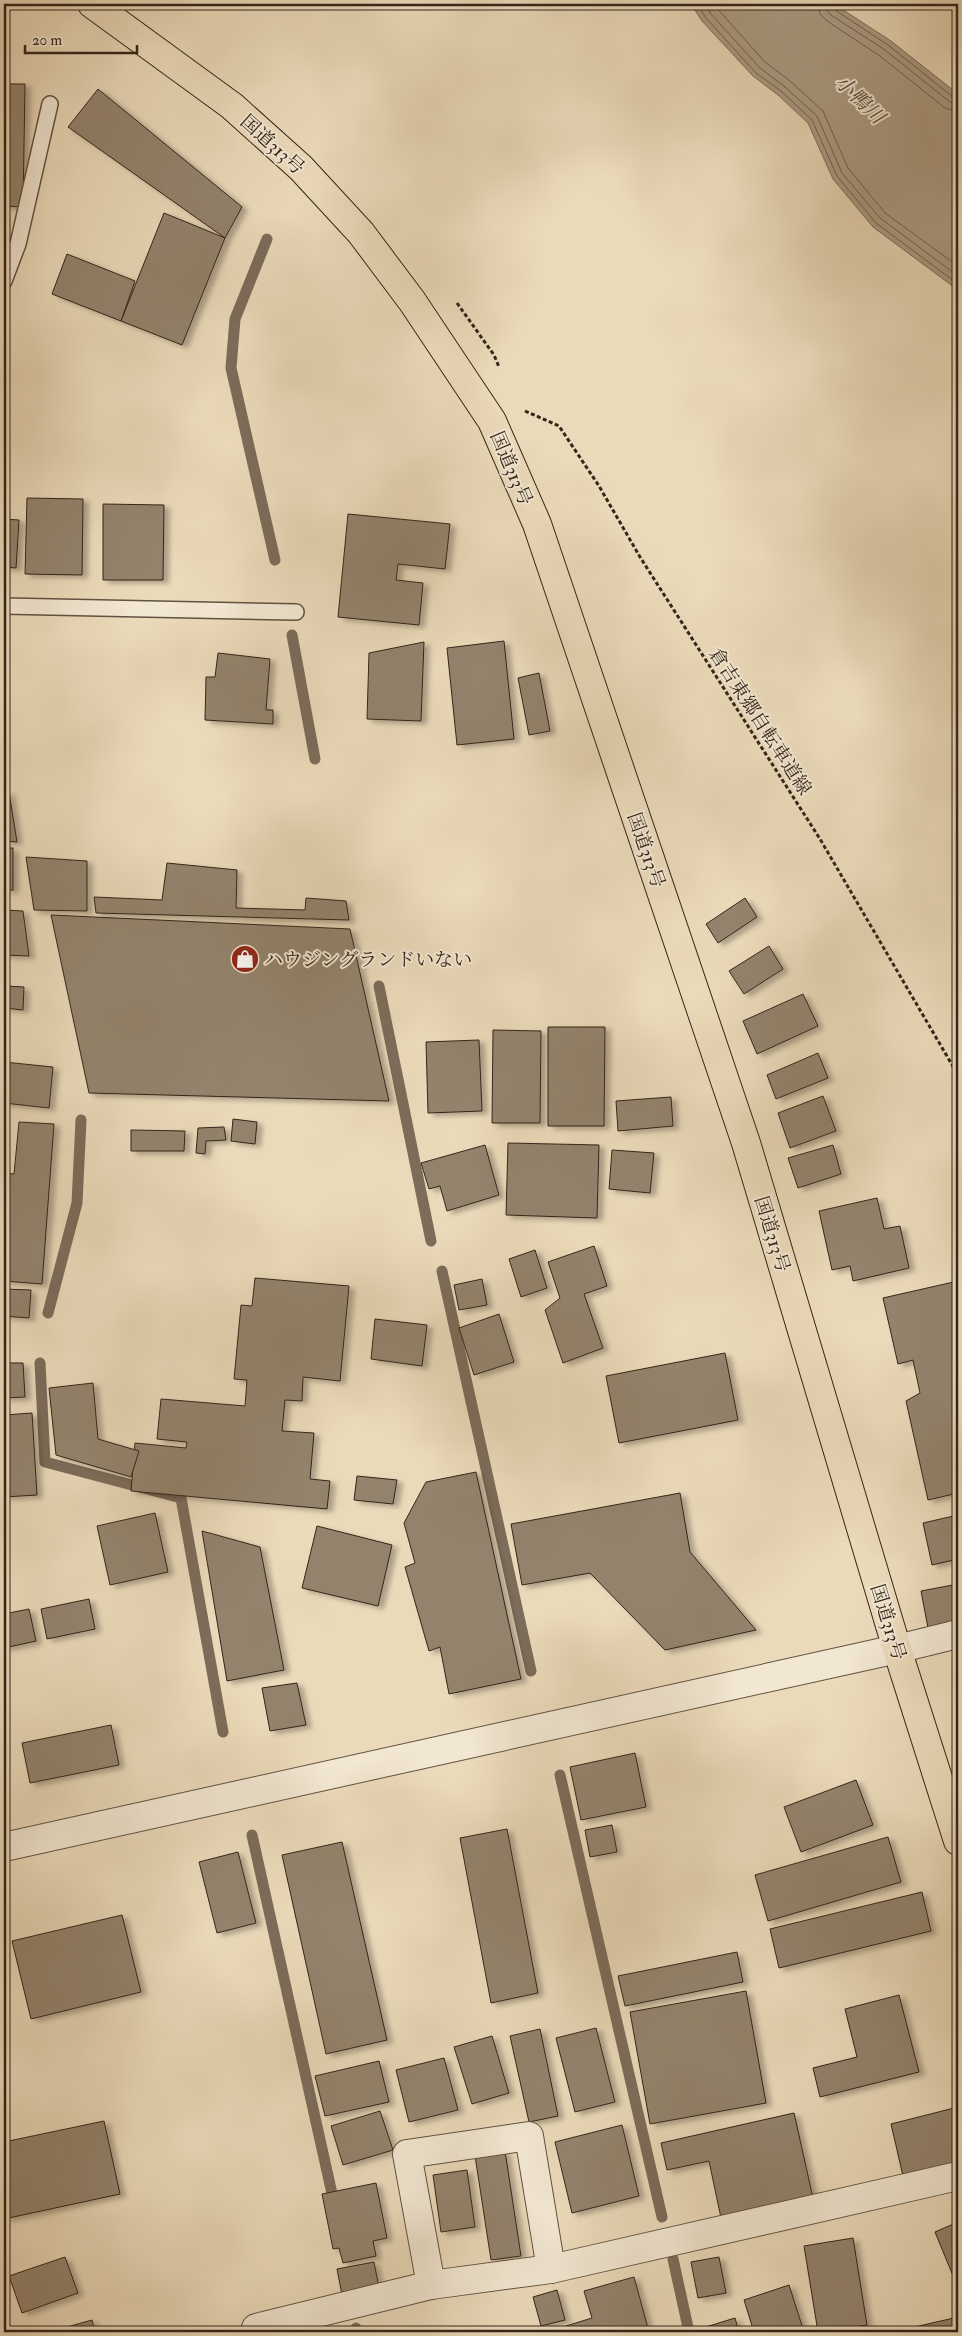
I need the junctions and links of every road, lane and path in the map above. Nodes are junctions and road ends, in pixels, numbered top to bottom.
1 (92, 4) edge
2 (50, 104) dead end
3 (4, 281) edge
4 (516, 407) dead end
5 (4, 606) edge
6 (296, 612) dead end
7 (958, 1075) edge
8 (958, 1634) edge
9 (897, 1649) junction
10 (958, 1841) edge
11 (4, 1848) edge
12 (958, 2176) edge
13 (551, 2269) junction
14 (431, 2285) junction
15 (256, 2332) edge

1 - 9 highway, 国道313号
2 - 3 lane
4 - 7 path, 倉吉東郷自転車道線
5 - 6 lane
8 - 9 street
9 - 10 highway, 国道313号
9 - 11 street
12 - 13 street
13 - 14 street
13 - 14 street
14 - 15 street

